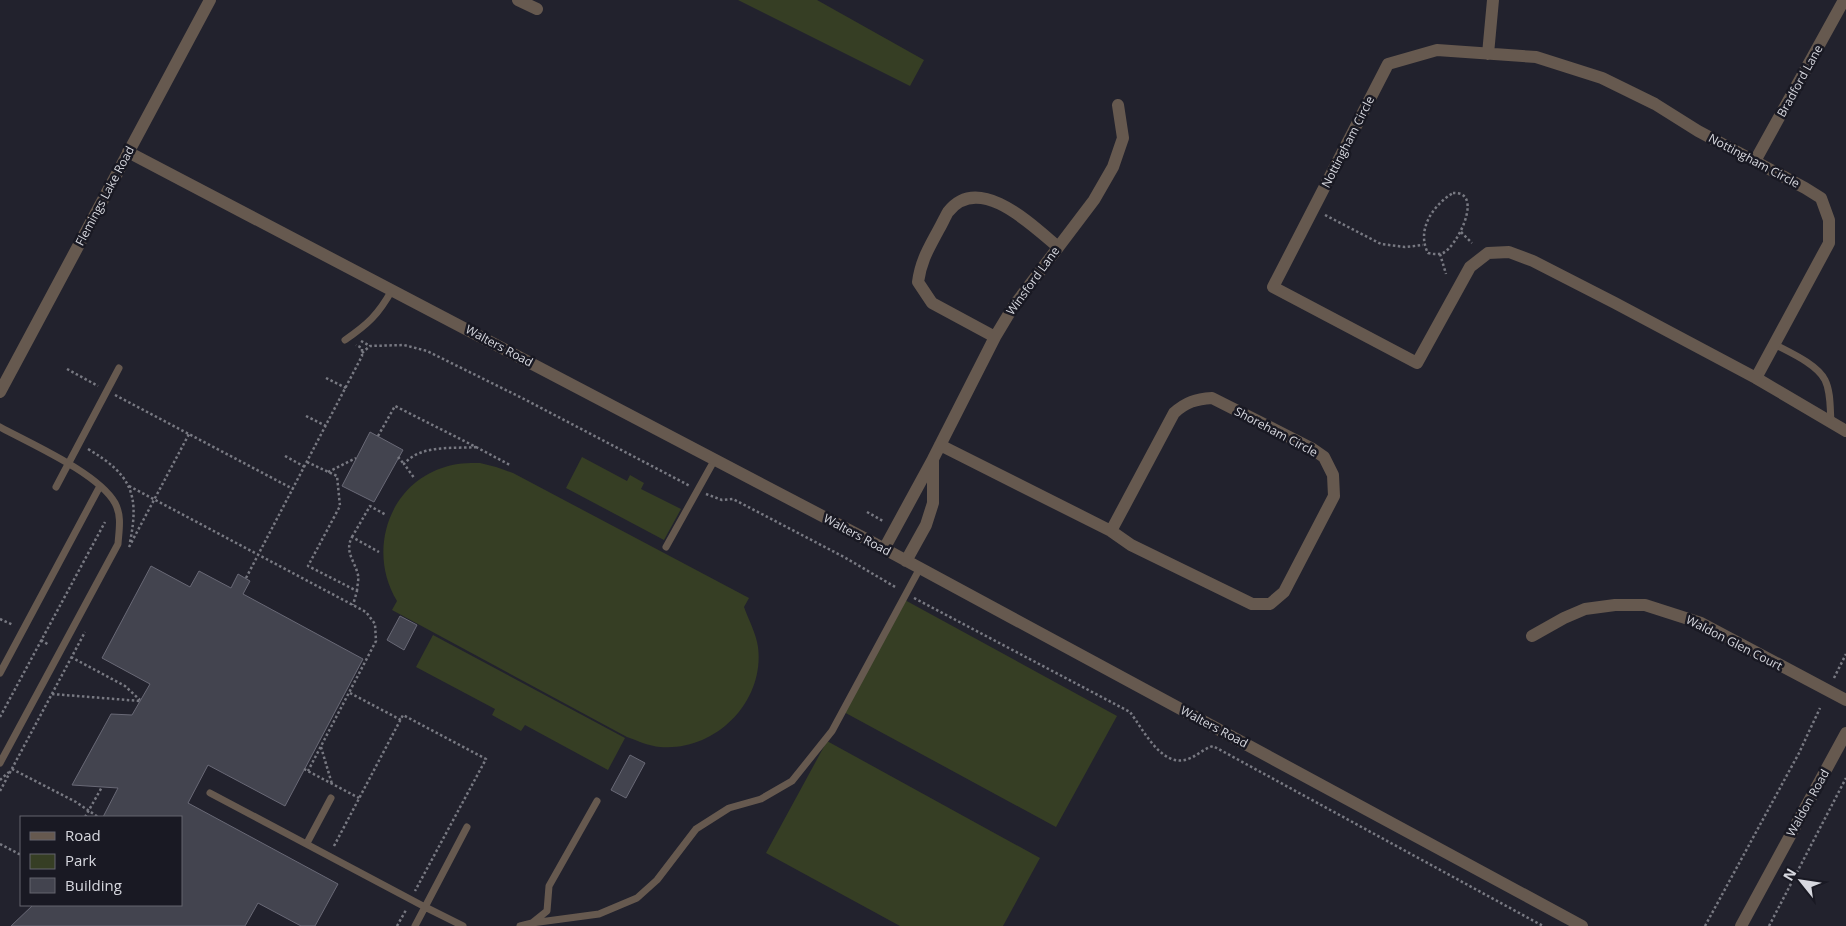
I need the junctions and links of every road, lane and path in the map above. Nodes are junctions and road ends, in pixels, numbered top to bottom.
1 (210, 0) edge
2 (518, 0) edge
3 (1493, 0) edge
4 (1844, 0) edge
5 (536, 9) dead end
6 (1488, 54) junction
7 (1118, 105) dead end
8 (128, 152) junction
9 (1755, 161) junction
10 (1322, 213) dead end
11 (1460, 231) junction
12 (1472, 243) dead end
13 (1423, 245) junction
14 (1058, 247) junction
15 (1440, 254) junction
16 (1446, 274) dead end
17 (392, 290) junction
18 (995, 337) junction
19 (345, 340) joint
20 (1774, 344) junction
21 (362, 353) junction
22 (119, 368) dead end
23 (67, 369) dead end
24 (326, 378) dead end
25 (1756, 378) junction
26 (3, 379) edge
27 (98, 386) dead end
28 (346, 388) junction
29 (0, 392) edge
30 (114, 394) dead end
31 (306, 416) dead end
32 (1831, 422) junction
33 (326, 426) junction
34 (0, 427) edge
35 (1846, 431) edge
36 (378, 436) dead end
37 (940, 445) junction
38 (476, 448) junction
39 (285, 456) dead end
40 (398, 457) dead end
41 (356, 458) dead end
42 (715, 459) junction
43 (933, 459) junction
44 (307, 462) junction
45 (68, 464) junction
46 (404, 464) junction
47 (510, 464) dead end
48 (305, 467) junction
49 (328, 472) junction
50 (415, 479) dead end
51 (100, 486) junction
52 (130, 486) dead end
53 (56, 487) dead end
54 (293, 489) junction
55 (698, 491) junction
56 (868, 512) dead end
57 (386, 515) dead end
58 (883, 521) dead end
59 (105, 522) dead end
60 (1111, 531) junction
61 (352, 537) junction
62 (666, 547) dead end
63 (884, 549) junction
64 (379, 552) dead end
65 (259, 555) junction
66 (906, 561) junction
67 (920, 568) junction
68 (246, 578) dead end
69 (357, 591) junction
70 (908, 594) junction
71 (353, 605) junction
72 (0, 619) edge
73 (13, 625) dead end
74 (1532, 636) dead end
75 (41, 640) junction
76 (49, 645) dead end
77 (1846, 654) edge
78 (72, 657) dead end
79 (0, 674) edge
80 (1834, 678) dead end
81 (52, 694) dead end
82 (350, 694) junction
83 (1846, 700) edge
84 (1820, 708) dead end
85 (0, 717) edge
86 (401, 720) junction
87 (1846, 733) edge
88 (321, 747) junction
89 (0, 763) edge
90 (12, 769) junction
91 (304, 769) dead end
92 (308, 771) junction
93 (1846, 778) edge
94 (0, 780) edge
95 (332, 784) junction
96 (102, 787) dead end
97 (0, 792) edge
98 (210, 793) dead end
99 (330, 798) dead end
100 (359, 798) junction
101 (596, 801) dead end
102 (89, 811) junction
103 (86, 816) edge
104 (96, 816) edge
105 (467, 827) dead end
106 (307, 843) junction
107 (0, 844) edge
108 (334, 846) dead end
109 (20, 854) edge
110 (410, 900) junction
111 (425, 907) junction
112 (532, 923) junction
113 (397, 926) edge
114 (415, 926) edge
115 (463, 926) edge
116 (520, 926) edge
117 (1542, 926) edge
118 (1582, 926) edge
119 (1705, 926) edge
120 (1741, 926) edge
121 (1769, 926) edge

1 - 8 street, Flemings Lake Road
2 - 5 street
3 - 6 street
4 - 9 street, Bradford Lane
6 - 9 street, Nottingham Circle
6 - 25 street, Nottingham Circle
7 - 14 street, Winsford Lane
8 - 17 street, Walters Road
8 - 26 street, Flemings Lake Road
9 - 20 street, Nottingham Circle
10 - 13 path
11 - 12 path
11 - 13 path
11 - 15 path
13 - 15 path
14 - 18 street, Winsford Lane
14 - 18 street
15 - 16 path
17 - 19 lane
17 - 42 street, Walters Road
18 - 37 street, Winsford Lane
19 - 21 path
20 - 25 street, Nottingham Circle
20 - 32 lane
21 - 28 path
21 - 55 path
22 - 45 lane
23 - 27 path
24 - 28 path
25 - 32 street, Nottingham Circle
26 - 29 street, Flemings Lake Road
28 - 33 path
30 - 54 path
31 - 33 path
32 - 35 street, Nottingham Circle
33 - 44 path
34 - 45 lane
36 - 38 path
37 - 43 street, Winsford Lane
37 - 60 street, Shoreham Circle
38 - 46 path
38 - 47 path
39 - 48 path
40 - 46 path
41 - 49 path
42 - 55 lane
42 - 63 street, Walters Road
43 - 63 street, Winsford Lane
43 - 66 street, Winsford Lane
44 - 48 path
44 - 49 path
45 - 51 lane
45 - 53 lane
46 - 50 path
48 - 54 path
49 - 69 path
51 - 79 lane
51 - 89 lane
52 - 65 path
54 - 65 path
55 - 62 lane
55 - 70 path
56 - 58 path
57 - 61 path
59 - 75 path
60 - 60 street, Shoreham Circle
61 - 64 path
61 - 69 path
63 - 66 street, Walters Road
65 - 68 path
65 - 71 path
66 - 67 street, Walters Road
67 - 70 lane
67 - 118 street, Walters Road
69 - 71 path
70 - 112 lane
70 - 117 path
71 - 82 path
72 - 73 path
74 - 83 street, Waldon Glen Court
75 - 76 path
75 - 85 path
77 - 80 path
78 - 81 path
82 - 86 path
82 - 88 path
84 - 119 path
86 - 100 path
86 - 110 path
87 - 120 street, Waldon Road
88 - 92 path
88 - 95 path
90 - 94 path
90 - 97 path
90 - 102 path
91 - 92 path
92 - 95 path
93 - 121 path
95 - 100 path
96 - 102 path
98 - 106 lane
99 - 106 lane
100 - 108 path
101 - 112 lane
102 - 103 path
102 - 104 path
105 - 111 lane
106 - 110 lane
107 - 109 path
110 - 111 lane
110 - 113 path
111 - 114 lane
111 - 115 lane
112 - 116 lane

